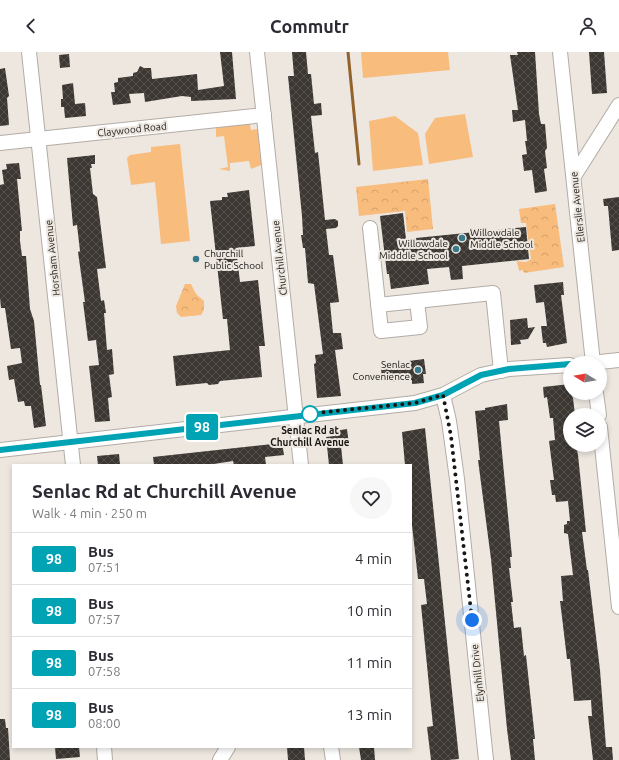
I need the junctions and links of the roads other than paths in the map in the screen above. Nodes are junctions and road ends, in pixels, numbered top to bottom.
1 (29, 52) edge
2 (257, 52) edge
3 (560, 52) edge
4 (619, 105) edge
5 (264, 116) junction
6 (40, 139) junction
7 (0, 143) edge
8 (574, 176) junction
9 (370, 228) dead end
10 (417, 301) junction
11 (378, 305) junction
12 (592, 356) edge
13 (619, 360) edge
14 (607, 361) edge
15 (563, 365) edge
16 (502, 371) junction
17 (443, 395) junction
18 (296, 415) junction
19 (70, 443) junction
20 (0, 450) edge
21 (603, 452) edge
22 (73, 464) edge
23 (301, 464) edge
24 (619, 607) edge
25 (104, 748) edge
26 (227, 748) edge
27 (331, 748) edge
28 (105, 760) edge
29 (220, 760) edge
30 (333, 760) edge
31 (486, 760) edge

1 - 6 street, Horsham Avenue
2 - 5 street, Churchill Avenue
3 - 8 street, Ellerslie Avenue
4 - 8 street
5 - 6 street, Claywood Road
5 - 18 street, Churchill Avenue
6 - 7 street, Claywood Road
6 - 19 street, Horsham Avenue
8 - 12 street, Ellerslie Avenue
9 - 11 street
10 - 11 street
10 - 11 street
10 - 16 street
13 - 14 street
15 - 16 street
16 - 17 street
17 - 18 street
17 - 31 street, Elynhill Drive
18 - 19 street
18 - 23 street, Churchill Avenue
19 - 20 street
19 - 22 street, Horsham Avenue
21 - 24 street
25 - 28 street
26 - 29 street
27 - 30 street

